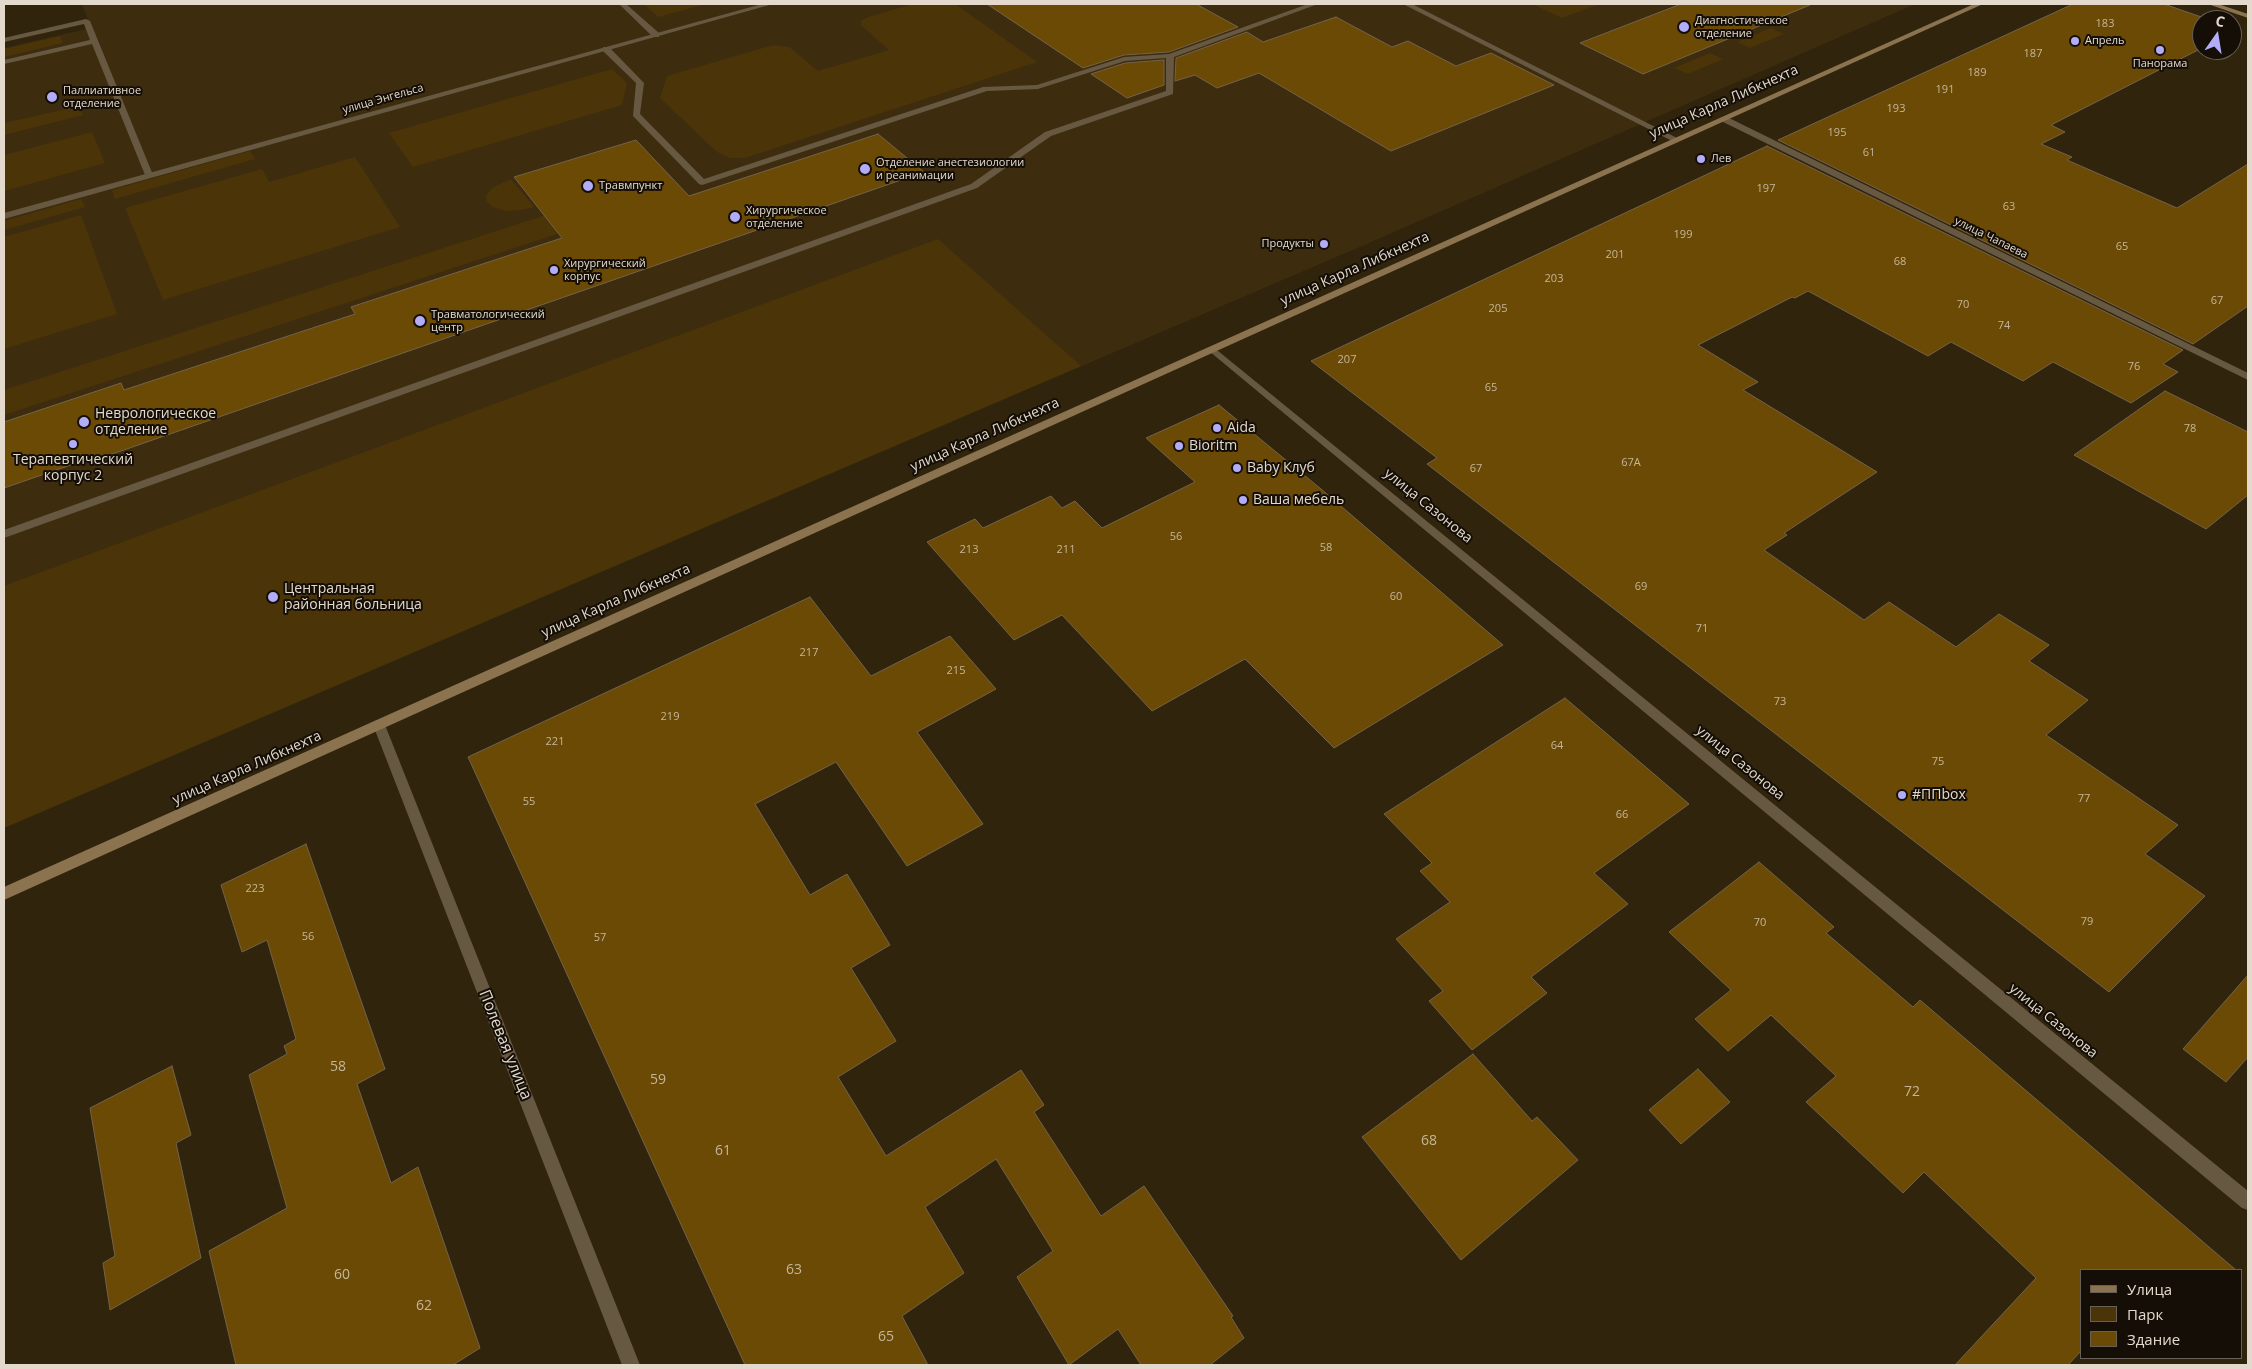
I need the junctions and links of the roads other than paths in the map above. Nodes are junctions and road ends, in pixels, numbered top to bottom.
1 (622, 4) edge
2 (768, 4) edge
3 (1314, 4) edge
4 (1407, 4) edge
5 (1979, 4) edge
6 (2212, 4) edge
7 (2248, 16) edge
8 (656, 35) junction
9 (4, 40) edge
10 (94, 41) junction
11 (606, 48) junction
12 (1170, 56) junction
13 (4, 62) edge
14 (1724, 119) junction
15 (1677, 140) junction
16 (149, 175) junction
17 (4, 216) edge
18 (1212, 349) junction
19 (2248, 377) edge
20 (4, 534) edge
21 (379, 725) junction
22 (4, 894) edge
23 (2248, 1202) edge
24 (631, 1365) edge

1 - 8 street
2 - 8 street, улица Энгельса
3 - 12 street
4 - 15 street
5 - 14 street, улица Карла Либкнехта
6 - 7 street
8 - 11 street, улица Энгельса
9 - 10 street
10 - 13 street
10 - 16 street
11 - 12 street
11 - 16 street, улица Энгельса
12 - 20 street
14 - 15 street, улица Карла Либкнехта
14 - 19 street, улица Чапаева
15 - 18 street, улица Карла Либкнехта
16 - 17 street, улица Энгельса
18 - 21 street, улица Карла Либкнехта
18 - 23 street, улица Сазонова
21 - 22 street, улица Карла Либкнехта
21 - 24 street, Полевая улица

